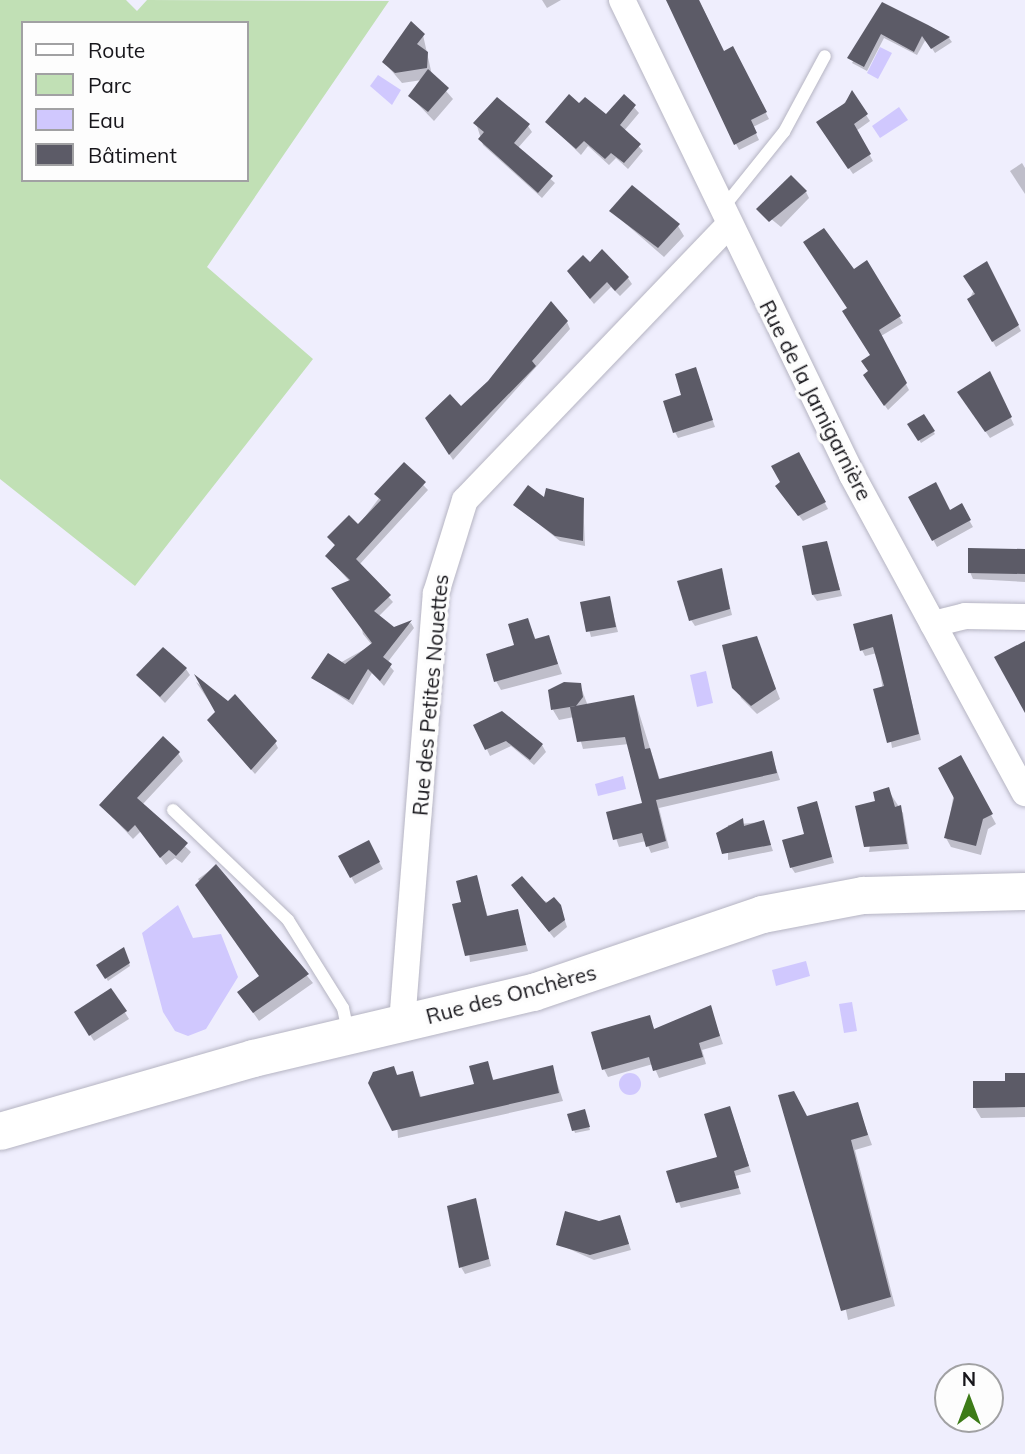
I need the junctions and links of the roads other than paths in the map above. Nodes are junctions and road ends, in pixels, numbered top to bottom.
1 (622, 0) edge
2 (825, 56) dead end
3 (725, 217) junction
4 (1025, 617) edge
5 (933, 624) junction
6 (1025, 793) edge
7 (173, 810) dead end
8 (1025, 891) edge
9 (402, 1023) junction
10 (349, 1036) junction
11 (0, 1131) edge

1 - 3 street, Rue de la Jarnigarnière
2 - 3 lane
3 - 5 street, Rue de la Jarnigarnière
3 - 9 street, Rue des Petites Nouettes
4 - 5 street
5 - 6 street, Rue de la Jarnigarnière
7 - 10 lane
8 - 9 street, Rue des Onchères
9 - 10 street, Rue des Onchères
10 - 11 street, Rue des Onchères

